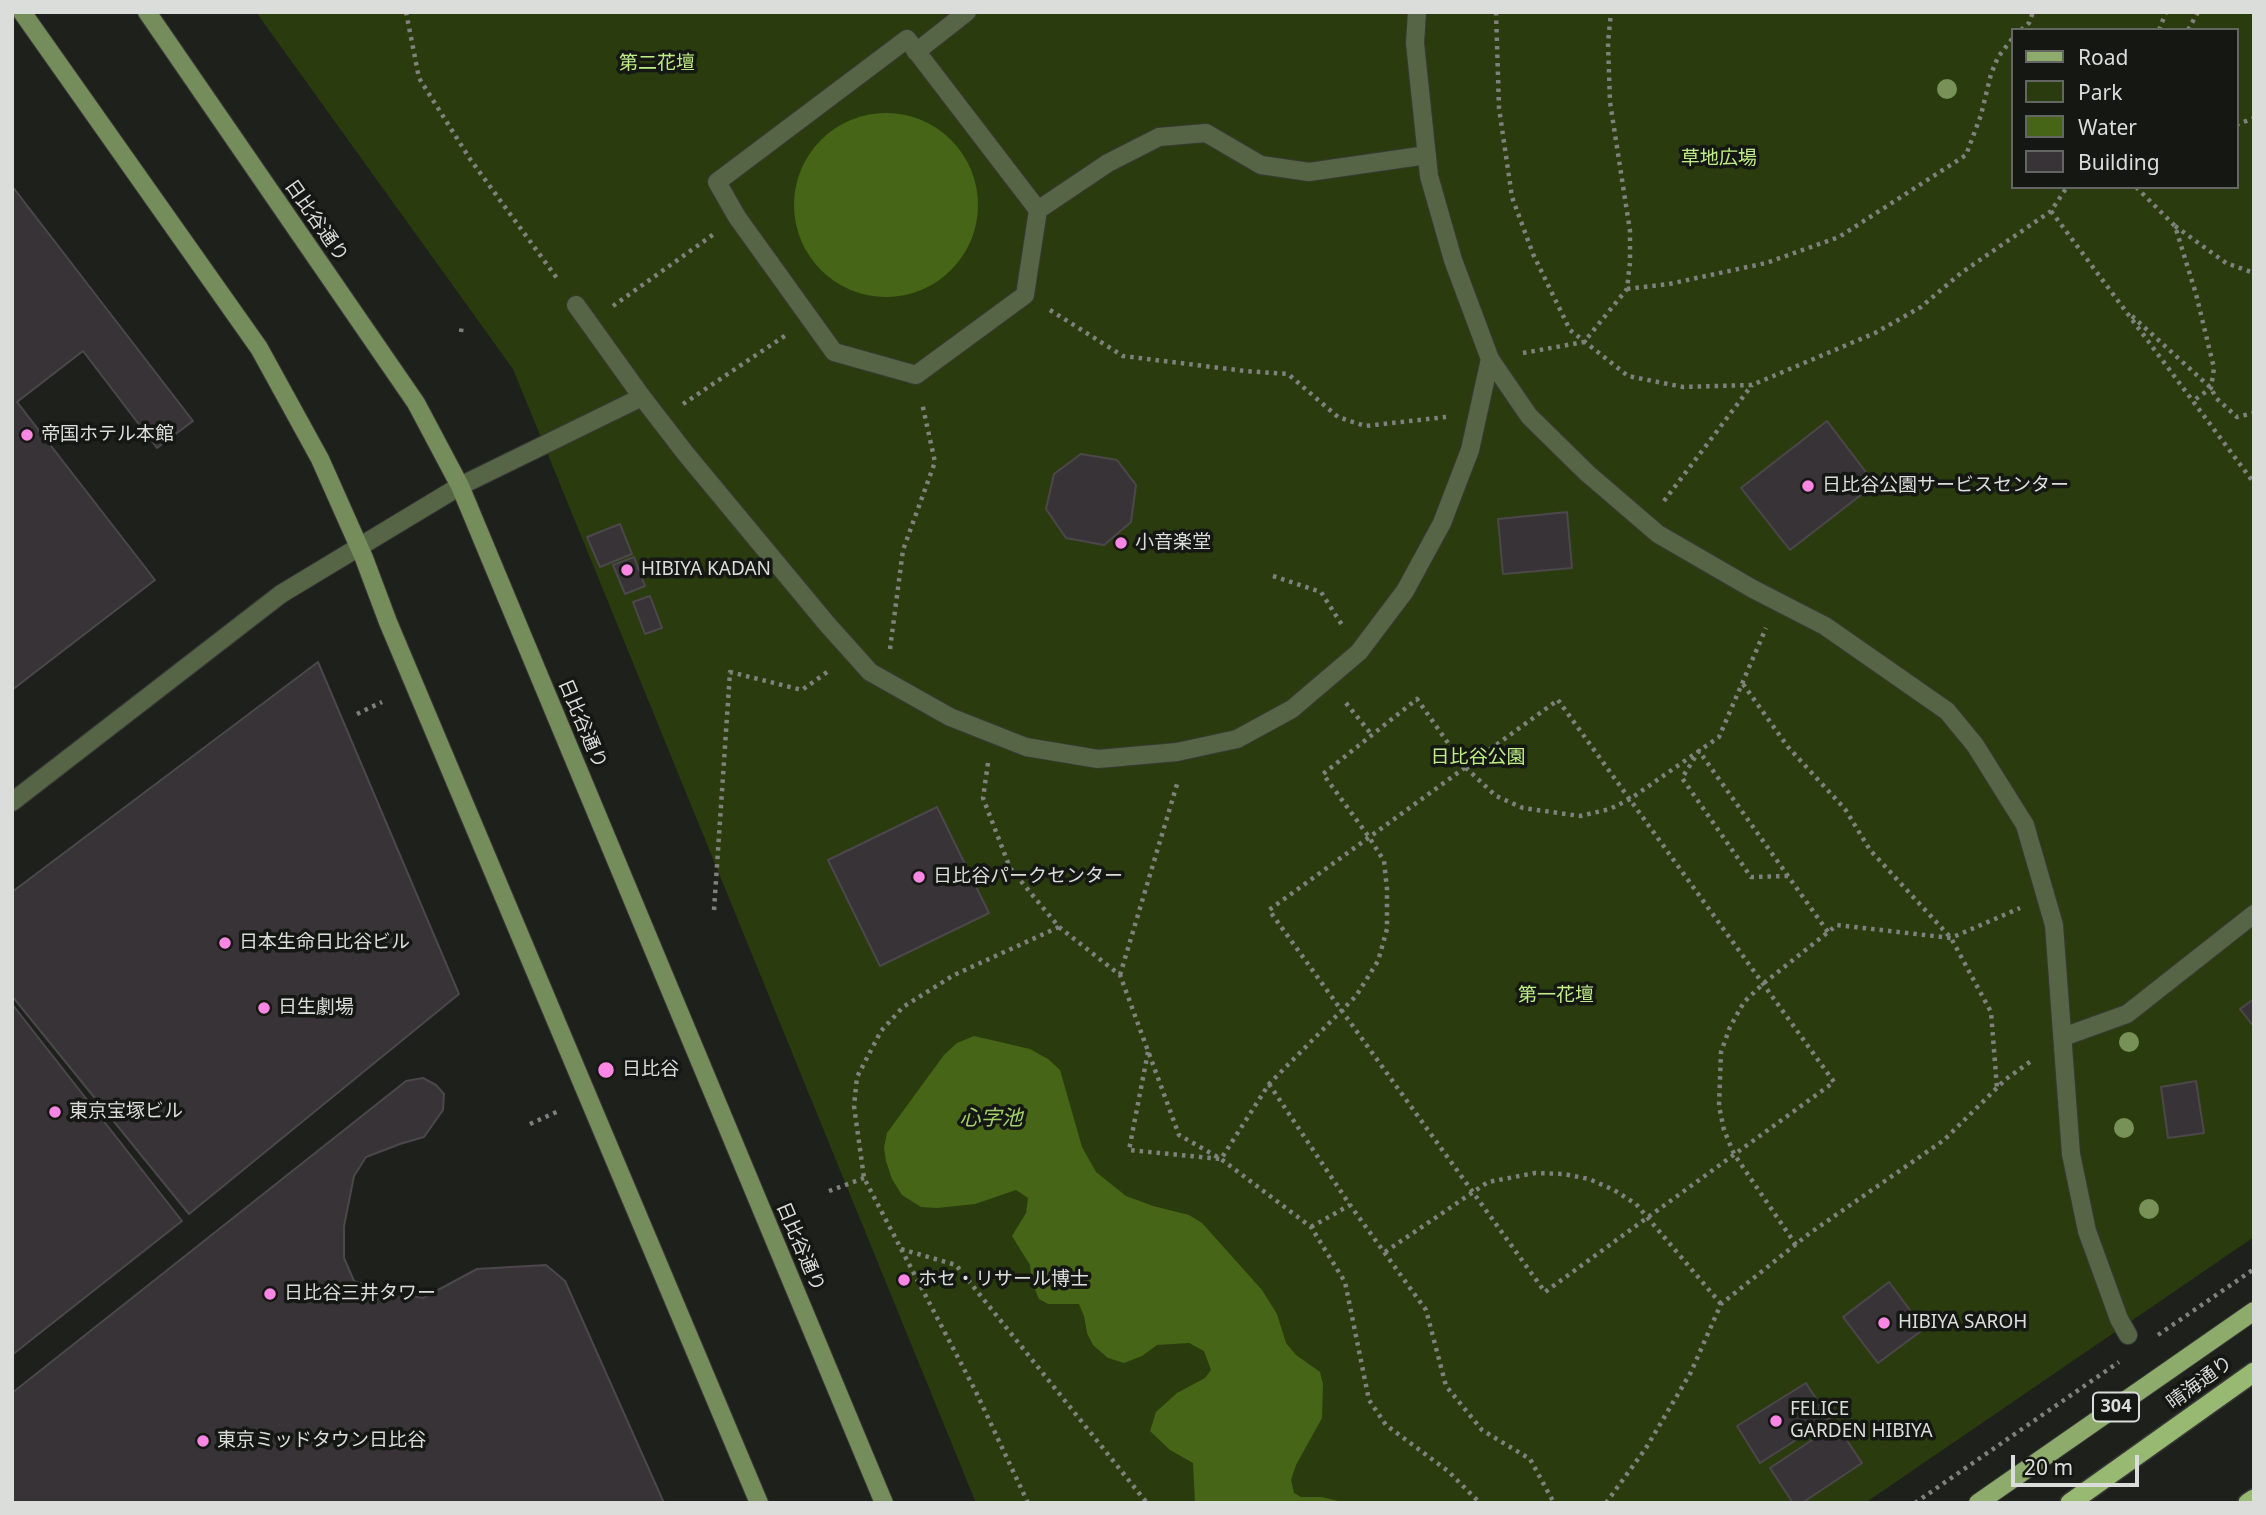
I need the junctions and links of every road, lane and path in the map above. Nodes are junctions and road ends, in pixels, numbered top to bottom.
1 (23, 12) edge
2 (147, 12) edge
3 (406, 12) edge
4 (967, 12) edge
5 (1418, 12) edge
6 (1496, 12) edge
7 (1611, 12) edge
8 (2032, 12) edge
9 (2198, 12) edge
10 (2023, 28) edge
11 (2189, 28) edge
12 (2010, 42) edge
13 (916, 52) junction
14 (1427, 155) junction
15 (2066, 189) edge
16 (2138, 189) edge
17 (1038, 210) junction
18 (2051, 211) junction
19 (737, 217) junction
20 (2175, 226) junction
21 (2254, 273) edge
22 (1627, 289) junction
23 (1025, 295) junction
24 (576, 305) joint
25 (2123, 307) junction
26 (810, 318) junction
27 (589, 323) junction
28 (1584, 342) junction
29 (1490, 359) junction
30 (916, 375) junction
31 (1752, 385) junction
32 (2211, 388) junction
33 (642, 397) junction
34 (2193, 401) junction
35 (2254, 413) edge
36 (1478, 414) junction
37 (659, 420) junction
38 (2254, 483) edge
39 (460, 486) junction
40 (1646, 524) junction
41 (359, 546) junction
42 (1273, 576) dead end
43 (1777, 601) junction
44 (1359, 652) junction
45 (854, 653) junction
46 (1327, 679) junction
47 (886, 681) junction
48 (1742, 683) junction
49 (382, 702) dead end
50 (357, 714) dead end
51 (992, 733) junction
52 (1372, 735) junction
53 (1187, 749) junction
54 (1699, 751) junction
55 (1465, 767) junction
56 (1630, 799) junction
57 (12, 802) edge
58 (1369, 837) junction
59 (1788, 876) junction
60 (2046, 897) junction
61 (714, 910) dead end
62 (2254, 914) edge
63 (1059, 927) junction
64 (1828, 932) junction
65 (1951, 938) junction
66 (1120, 975) junction
67 (1763, 984) junction
68 (1342, 1011) junction
69 (2063, 1037) junction
70 (1148, 1052) junction
71 (1269, 1084) junction
72 (1997, 1088) junction
73 (564, 1118) dead end
74 (530, 1124) dead end
75 (1734, 1154) junction
76 (1221, 1160) junction
77 (863, 1178) junction
78 (829, 1191) dead end
79 (1472, 1192) junction
80 (1350, 1205) junction
81 (1648, 1216) junction
82 (1311, 1227) junction
83 (1796, 1245) junction
84 (901, 1249) junction
85 (1385, 1252) junction
86 (2254, 1269) edge
87 (1721, 1304) junction
88 (2254, 1311) edge
89 (2128, 1335) dead end
90 (2152, 1339) dead end
91 (2130, 1355) dead end
92 (2254, 1372) edge
93 (2254, 1499) edge
94 (759, 1503) edge
95 (884, 1503) edge
96 (1028, 1503) edge
97 (1147, 1503) edge
98 (1480, 1503) edge
99 (1554, 1503) edge
100 (1606, 1503) edge
101 (1915, 1503) edge
102 (1978, 1503) edge
103 (2070, 1503) edge
104 (2248, 1503) edge

1 - 41 main road
2 - 39 main road, 日比谷通り
3 - 24 path
4 - 13 street
5 - 14 street
6 - 28 path
7 - 22 path
8 - 10 path
9 - 11 path
12 - 22 path
13 - 17 street
13 - 19 street
14 - 17 street
14 - 29 street
15 - 18 path
16 - 20 path
17 - 23 street
18 - 25 path
18 - 31 path
19 - 26 street
19 - 27 path
20 - 21 path
20 - 32 path
22 - 28 path
23 - 30 street
23 - 36 path
24 - 27 street
25 - 32 path
25 - 34 path
26 - 30 street
26 - 37 path
27 - 33 street
28 - 29 path
28 - 31 path
29 - 36 street
29 - 40 street
30 - 47 path
31 - 40 path
32 - 34 path
32 - 35 path
33 - 37 street
33 - 39 street
34 - 38 path
36 - 44 street
37 - 45 street
39 - 41 street
39 - 95 main road, 日比谷通り
40 - 43 street
41 - 57 street
41 - 94 main road
42 - 44 path
43 - 48 path
43 - 60 street
44 - 46 street
45 - 47 street
45 - 61 path
46 - 52 path
46 - 53 street
47 - 51 street
48 - 54 path
48 - 65 path
49 - 50 path
51 - 53 street
51 - 63 path
52 - 55 path
52 - 58 path
53 - 66 path
54 - 56 path
54 - 59 path
54 - 59 path
55 - 56 path
55 - 56 path
55 - 58 path
56 - 67 path
58 - 68 path
58 - 68 path
59 - 64 path
60 - 65 path
60 - 69 street
62 - 69 street
63 - 66 path
63 - 77 path
64 - 65 path
64 - 67 path
65 - 72 path
66 - 70 path
67 - 75 path
67 - 75 path
68 - 71 path
68 - 79 path
69 - 72 path
69 - 89 street
70 - 76 path
70 - 76 path
71 - 76 path
71 - 80 path
72 - 83 path
73 - 74 path
75 - 81 path
75 - 83 path
76 - 82 path
77 - 78 path
77 - 84 path
79 - 81 path
79 - 81 path
79 - 85 path
80 - 82 path
80 - 85 path
81 - 87 path
82 - 98 path
83 - 87 path
84 - 96 path
84 - 97 path
85 - 99 path
86 - 90 path
87 - 100 path
88 - 102 main road, 304
91 - 101 path
92 - 103 highway, 晴海通り
93 - 104 highway

